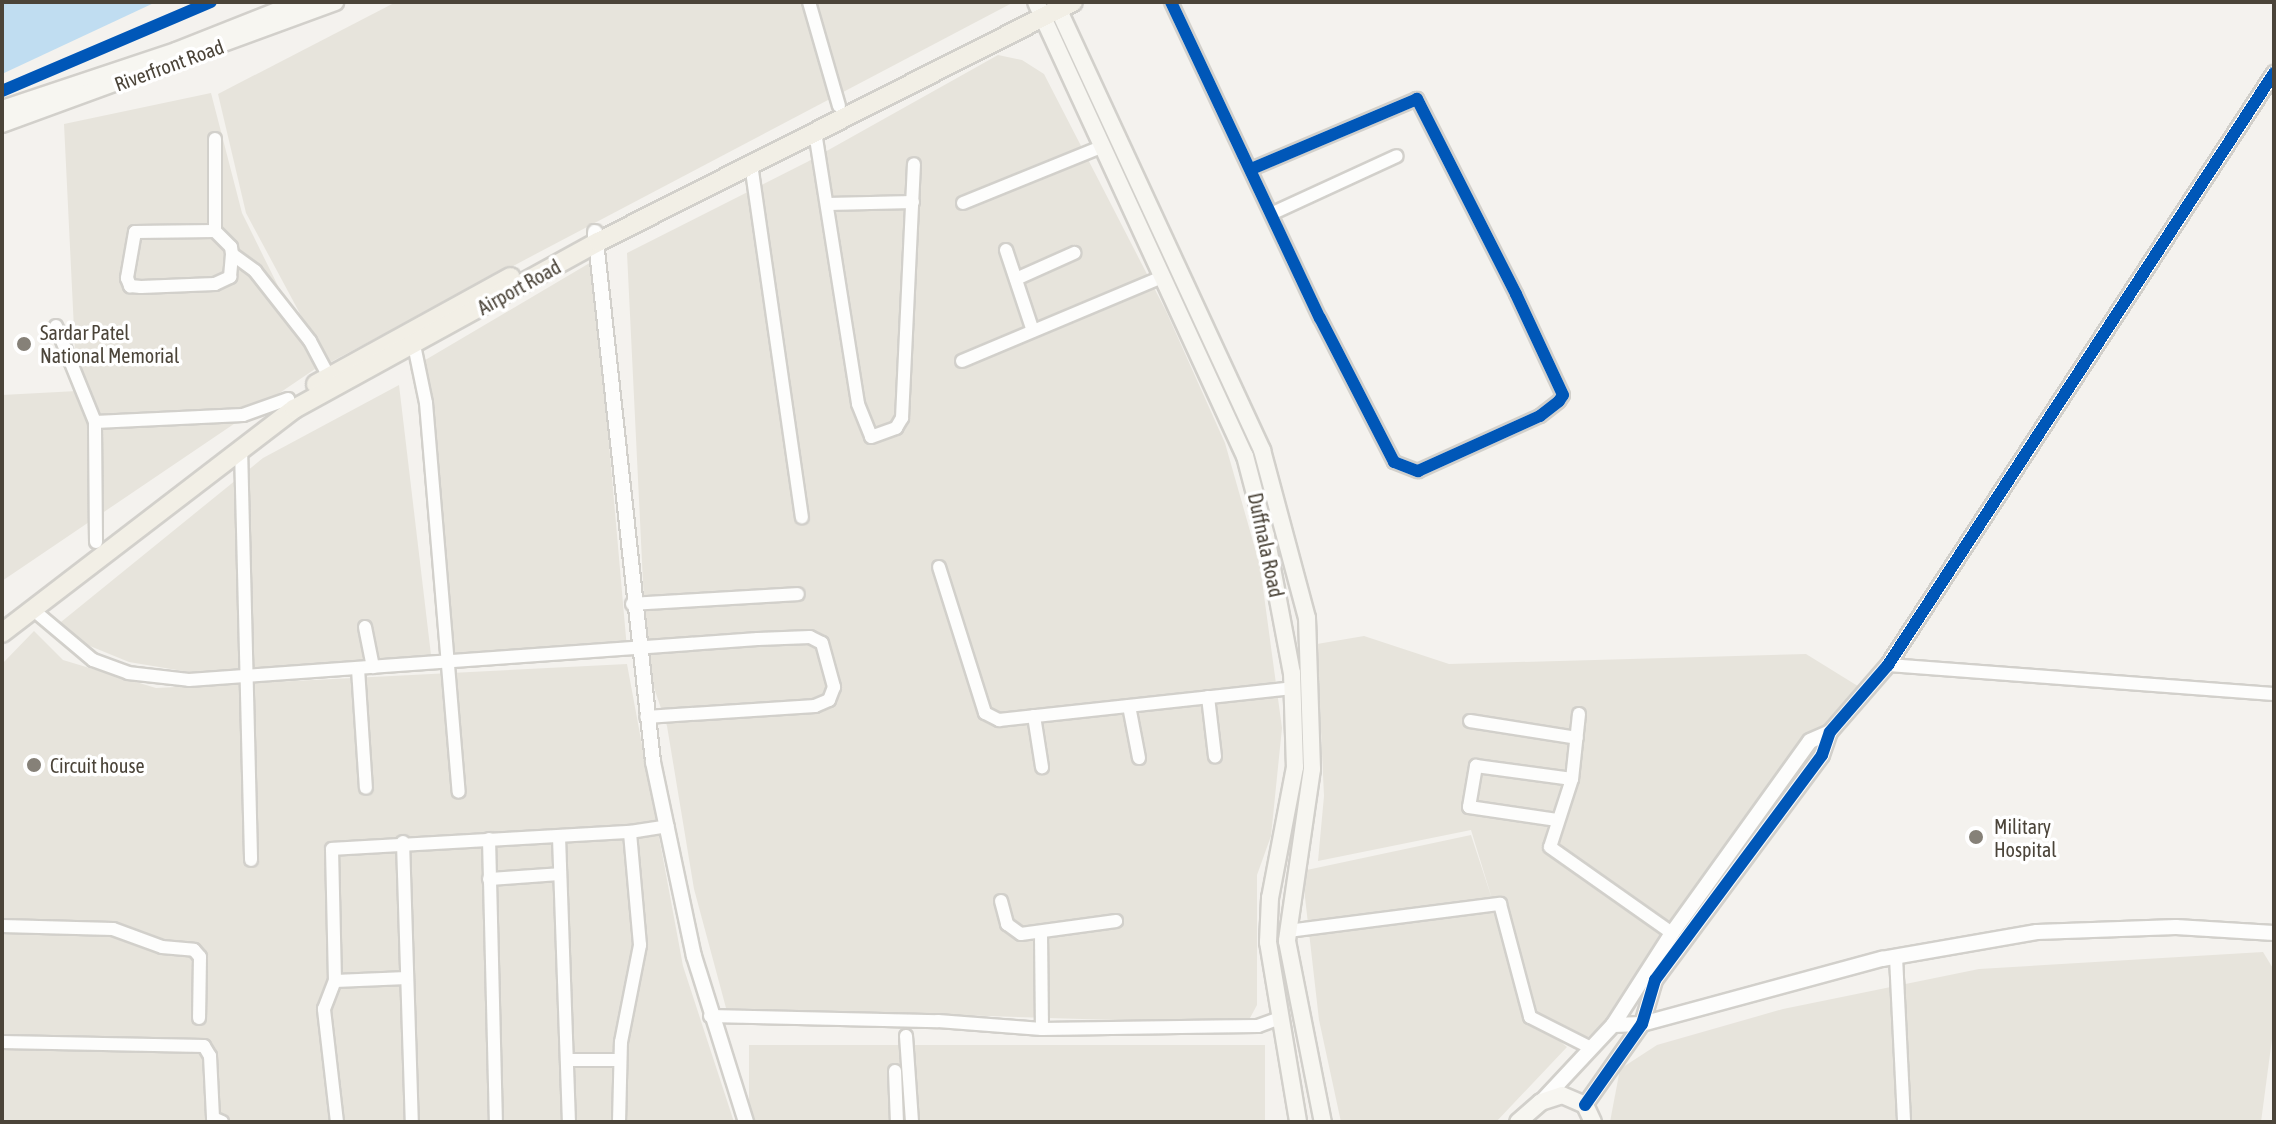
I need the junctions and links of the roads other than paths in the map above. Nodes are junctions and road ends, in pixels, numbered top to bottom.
1 (300, 2) edge
2 (335, 2) edge
3 (809, 2) edge
4 (1171, 2) edge
5 (1050, 6) edge
6 (2274, 73) edge
7 (839, 106) junction
8 (2, 109) edge
9 (2, 124) edge
10 (815, 132) junction
11 (215, 139) dead end
12 (1101, 147) junction
13 (1397, 156) dead end
14 (751, 164) junction
15 (914, 164) dead end
16 (1251, 169) junction
17 (913, 202) junction
18 (963, 203) dead end
19 (828, 204) junction
20 (1273, 213) junction
21 (215, 231) junction
22 (597, 237) junction
23 (1006, 250) dead end
24 (1074, 253) dead end
25 (232, 254) junction
26 (1162, 277) junction
27 (1016, 279) junction
28 (56, 326) dead end
29 (1033, 331) junction
30 (414, 345) junction
31 (962, 361) dead end
32 (329, 376) junction
33 (288, 399) junction
34 (95, 422) junction
35 (241, 447) junction
36 (802, 517) dead end
37 (96, 542) junction
38 (939, 567) dead end
39 (798, 594) dead end
40 (632, 604) junction
41 (31, 608) junction
42 (2, 616) edge
43 (365, 627) dead end
44 (2, 633) edge
45 (638, 648) junction
46 (444, 660) junction
47 (1888, 665) junction
48 (373, 667) junction
49 (358, 669) junction
50 (248, 676) junction
51 (1292, 688) junction
52 (2274, 694) edge
53 (1208, 697) junction
54 (1129, 706) junction
55 (1579, 714) dead end
56 (1034, 716) junction
57 (646, 717) junction
58 (1470, 721) dead end
59 (1830, 732) junction
60 (1577, 738) junction
61 (1215, 757) dead end
62 (1139, 758) dead end
63 (1042, 767) dead end
64 (1572, 779) junction
65 (366, 788) dead end
66 (459, 792) dead end
67 (1557, 820) junction
68 (668, 826) junction
69 (630, 832) junction
70 (559, 837) junction
71 (489, 839) junction
72 (403, 842) junction
73 (251, 860) dead end
74 (560, 874) junction
75 (489, 879) junction
76 (1001, 901) dead end
77 (1116, 921) dead end
78 (2, 926) edge
79 (1288, 931) junction
80 (1672, 933) junction
81 (2274, 933) edge
82 (1041, 934) junction
83 (1896, 957) junction
84 (407, 978) junction
85 (335, 981) junction
86 (710, 1016) junction
87 (199, 1018) dead end
88 (1280, 1018) junction
89 (1642, 1024) junction
90 (1613, 1025) junction
91 (1042, 1029) junction
92 (906, 1036) dead end
93 (2, 1042) edge
94 (1591, 1048) junction
95 (567, 1060) junction
96 (619, 1060) junction
97 (895, 1071) dead end
98 (1585, 1105) junction
99 (1534, 1111) edge
100 (222, 1122) edge
101 (337, 1122) edge
102 (412, 1122) edge
103 (496, 1122) edge
104 (569, 1122) edge
105 (619, 1122) edge
106 (746, 1122) edge
107 (897, 1122) edge
108 (912, 1122) edge
109 (1298, 1122) edge
110 (1323, 1122) edge
111 (1518, 1122) edge
112 (1593, 1122) edge
113 (1904, 1122) edge

1 - 8 main road, Riverfront Road
2 - 9 main road, Riverfront Road
3 - 7 street
4 - 16 street
5 - 7 main road, Airport Road
5 - 10 main road, Airport Road
5 - 12 main road, Duffnala Road
5 - 79 main road
6 - 47 street
7 - 22 main road, Airport Road
10 - 14 main road, Airport Road
10 - 19 street
11 - 21 street
12 - 18 street
12 - 26 main road, Duffnala Road
13 - 20 street
14 - 22 main road, Airport Road
14 - 36 street
15 - 17 street
16 - 20 street
16 - 20 street
17 - 19 street
17 - 19 street
21 - 25 street
21 - 25 street
22 - 30 main road, Airport Road
22 - 32 main road, Airport Road
22 - 40 street
23 - 27 street
24 - 27 street
25 - 32 street
26 - 29 street
26 - 51 main road, Duffnala Road
27 - 29 street
28 - 34 street
29 - 31 street
30 - 35 main road, Airport Road
30 - 46 street
32 - 33 main road, Airport Road
33 - 34 street
33 - 37 main road, Airport Road
34 - 37 street
35 - 41 main road, Airport Road
35 - 50 street
37 - 42 main road, Airport Road
38 - 56 street
39 - 40 street
40 - 45 street
41 - 44 main road, Airport Road
41 - 50 street
43 - 48 street
45 - 46 street
45 - 57 street
45 - 57 street
46 - 48 street
46 - 66 street
47 - 52 street
47 - 59 street
48 - 49 street
49 - 50 street
49 - 65 street
50 - 73 street
51 - 53 street
51 - 88 main road, Duffnala Road
53 - 54 street
53 - 61 street
54 - 56 street
54 - 62 street
55 - 60 street
56 - 63 street
57 - 68 street
58 - 60 street
59 - 80 street
59 - 89 street
60 - 64 street
64 - 67 street
64 - 67 street
67 - 80 street
68 - 69 street
68 - 86 street
69 - 70 street
69 - 96 street
70 - 71 street
70 - 74 street
71 - 72 street
71 - 75 street
72 - 84 street
72 - 85 street
74 - 75 street
74 - 95 street
75 - 103 street
76 - 82 street
77 - 82 street
78 - 87 street
79 - 94 street
79 - 110 main road
80 - 90 street
81 - 83 street
82 - 91 street
83 - 89 street
83 - 113 street
84 - 85 street
84 - 102 street
85 - 101 street
86 - 91 street
86 - 106 street
88 - 91 street
88 - 109 main road, Duffnala Road
89 - 90 street
89 - 98 street
90 - 94 street
92 - 108 street
93 - 100 street
94 - 99 street
95 - 96 street
95 - 104 street
96 - 105 street
97 - 107 street
98 - 99 main road
98 - 112 main road
99 - 111 main road

